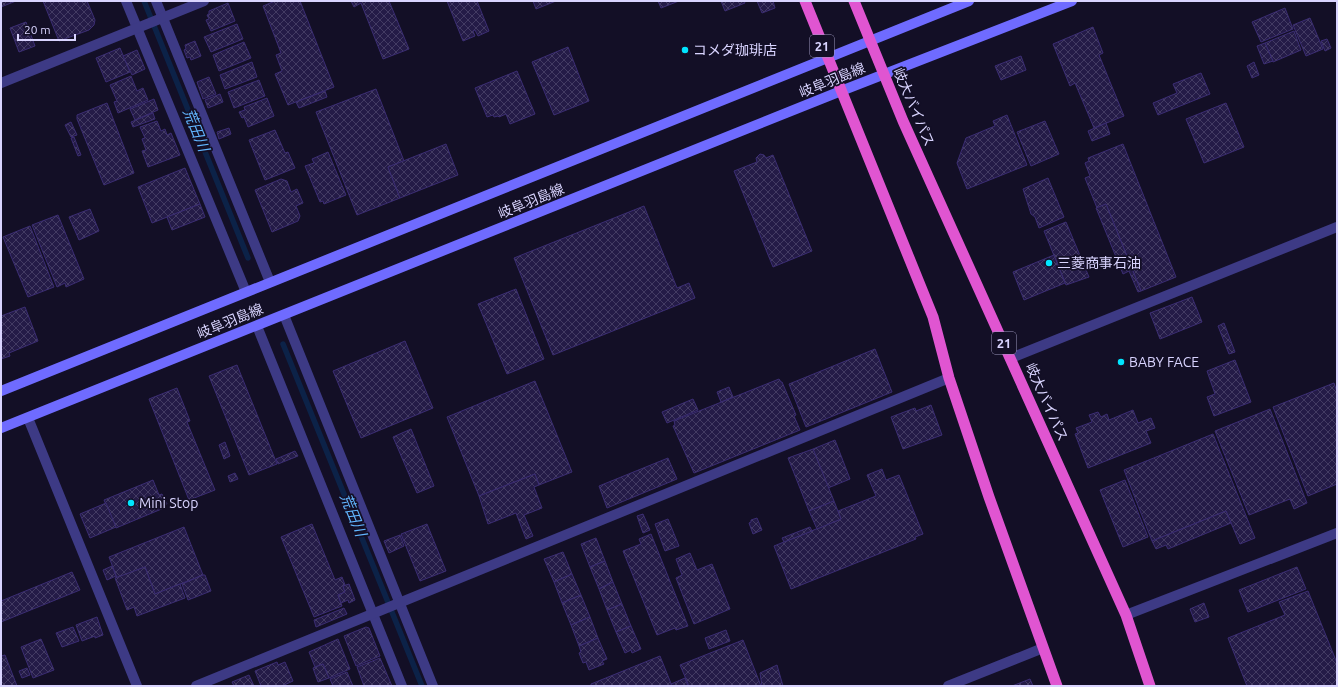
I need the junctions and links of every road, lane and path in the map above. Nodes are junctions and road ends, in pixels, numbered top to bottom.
1 (126, 1) edge
2 (156, 1) edge
3 (204, 1) edge
4 (804, 1) edge
5 (854, 1) edge
6 (970, 1) edge
7 (1072, 1) edge
8 (161, 18) junction
9 (139, 27) junction
10 (870, 40) junction
11 (826, 58) junction
12 (884, 74) junction
13 (1, 83) edge
14 (841, 92) junction
15 (1337, 227) edge
16 (270, 282) junction
17 (246, 292) junction
18 (284, 315) junction
19 (257, 326) junction
20 (1010, 358) junction
21 (949, 378) junction
22 (1, 391) edge
23 (28, 418) junction
24 (1, 428) edge
25 (1337, 533) edge
26 (397, 605) junction
27 (376, 613) junction
28 (1126, 615) junction
29 (1043, 648) junction
30 (137, 686) edge
31 (196, 686) edge
32 (402, 686) edge
33 (433, 686) edge
34 (948, 686) edge
35 (1057, 686) edge
36 (1150, 686) edge

1 - 9 street
2 - 8 street
3 - 8 street
4 - 11 highway, 21
5 - 10 highway, 岐大バイパス / 21
6 - 10 main road, 岐阜羽島線
7 - 12 main road, 岐阜羽島線
8 - 9 street
8 - 16 street
9 - 13 street
9 - 17 street
10 - 11 main road, 岐阜羽島線
10 - 12 highway, 岐大バイパス / 21
11 - 14 highway, 21
11 - 16 main road, 岐阜羽島線
12 - 14 main road, 岐阜羽島線
12 - 20 highway, 岐大バイパス / 21
14 - 18 main road, 岐阜羽島線
14 - 21 highway, 21
15 - 20 street
16 - 17 main road, 岐阜羽島線
17 - 22 main road, 岐阜羽島線
18 - 19 main road, 岐阜羽島線
18 - 26 street
19 - 23 main road, 岐阜羽島線
19 - 27 street
20 - 28 highway, 岐大バイパス / 21
21 - 26 street
21 - 29 highway, 21
23 - 24 main road, 岐阜羽島線
23 - 30 street
25 - 28 street
26 - 27 street
26 - 33 street
27 - 31 street
27 - 32 street
28 - 36 highway, 岐大バイパス / 21
29 - 34 street
29 - 35 highway, 21

